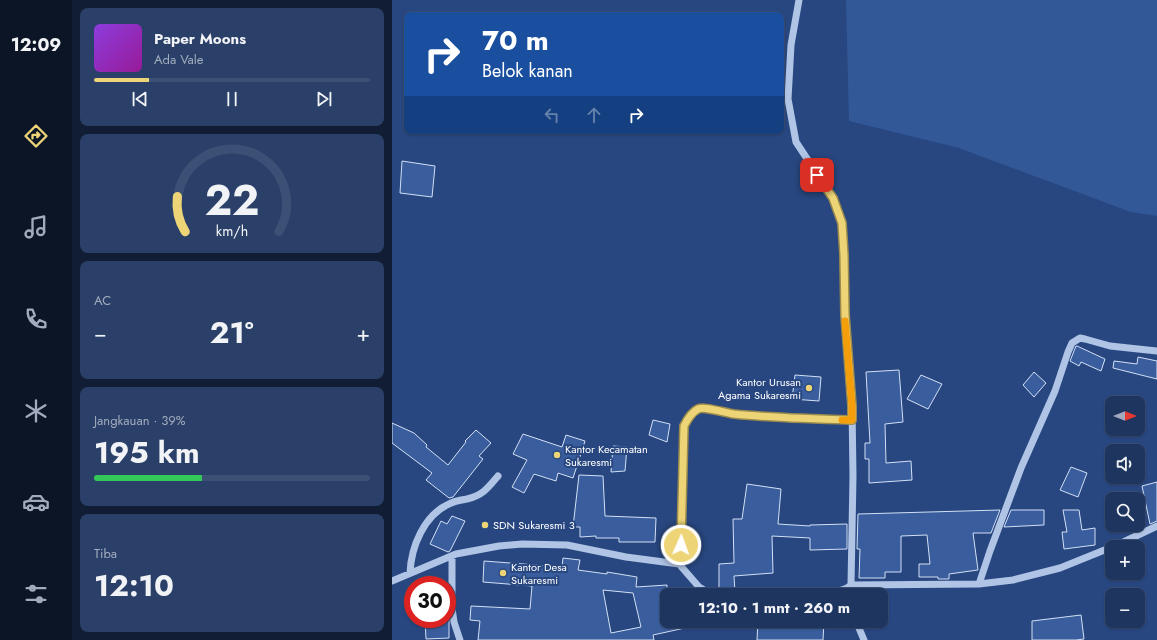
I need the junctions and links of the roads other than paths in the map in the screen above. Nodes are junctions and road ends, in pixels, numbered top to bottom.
1 (799, 0) edge
2 (1157, 351) edge
3 (852, 420) junction
4 (498, 476) dead end
5 (1157, 526) edge
6 (1127, 540) edge
7 (1105, 550) edge
8 (452, 556) junction
9 (679, 564) junction
10 (410, 573) junction
11 (392, 581) edge
12 (979, 584) junction
13 (851, 585) junction
14 (701, 588) edge
15 (848, 588) edge
16 (859, 628) edge
17 (460, 640) edge
18 (864, 640) edge

1 - 3 street
2 - 12 street
3 - 9 street
3 - 13 street
4 - 10 street
5 - 6 street
7 - 12 street
8 - 9 street
8 - 10 street
8 - 17 street
9 - 14 street
10 - 11 street
12 - 13 street
13 - 15 street
16 - 18 street

